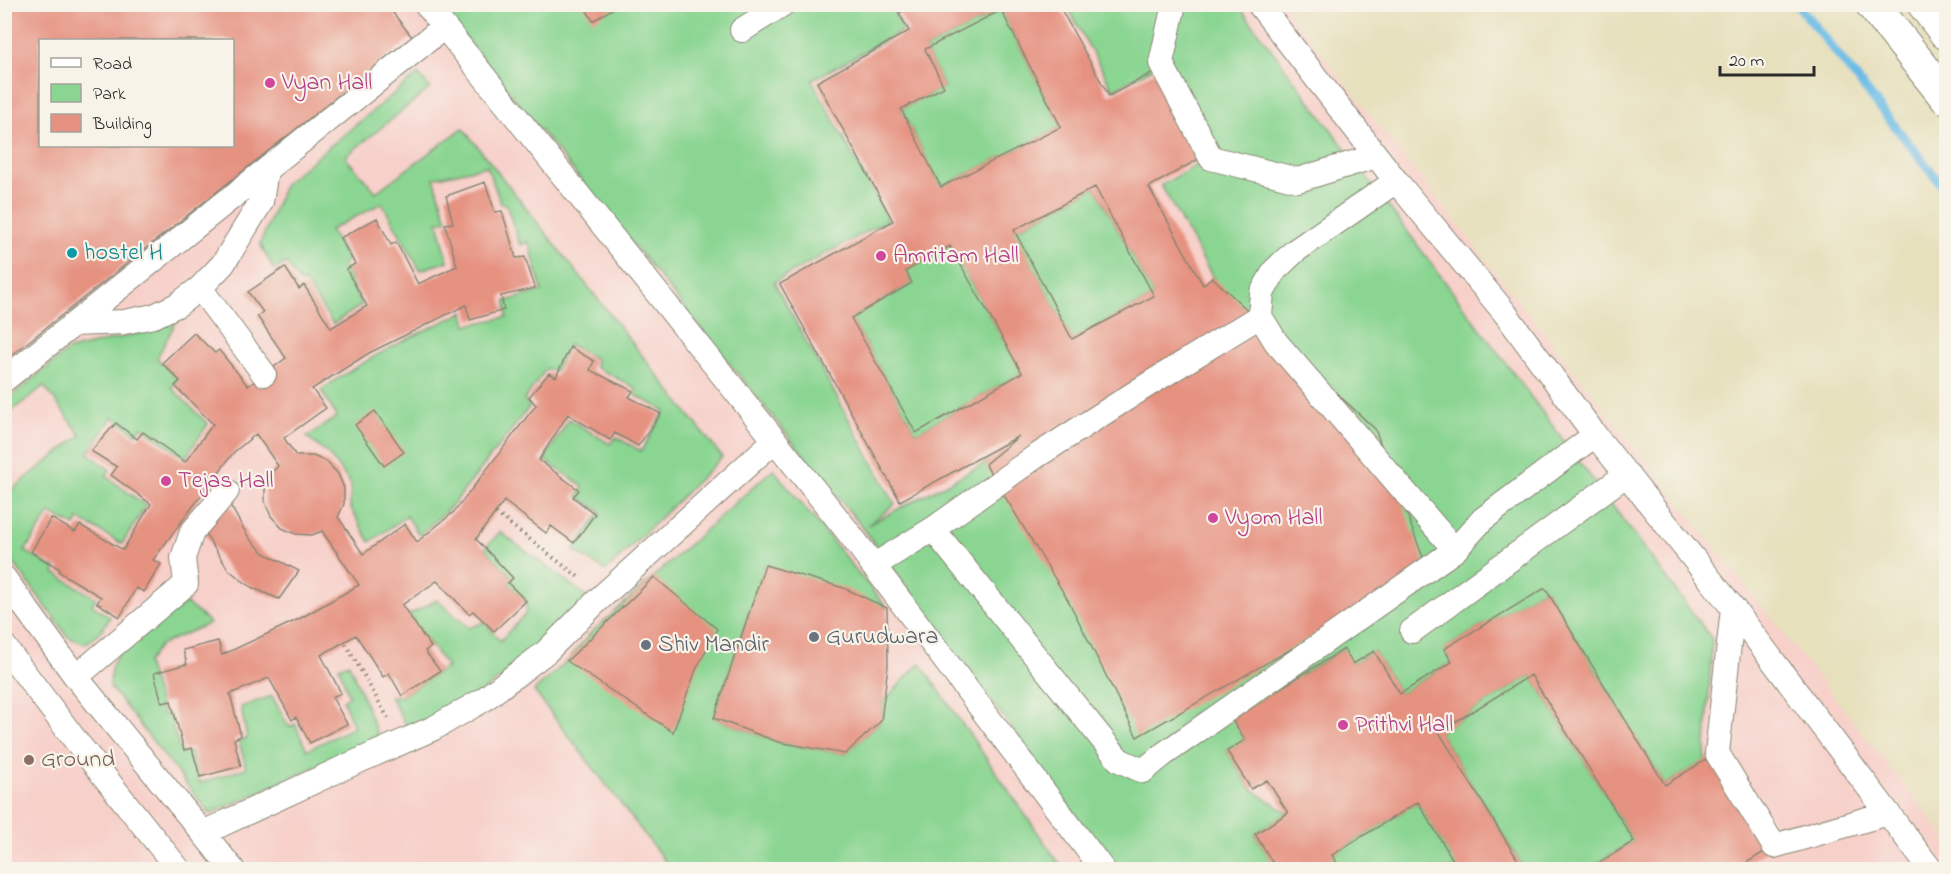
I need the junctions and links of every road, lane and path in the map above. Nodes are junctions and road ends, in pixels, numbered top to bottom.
1 (426, 4) edge
2 (783, 4) edge
3 (1174, 4) edge
4 (1259, 4) edge
5 (1872, 4) edge
6 (1924, 4) edge
7 (444, 27) junction
8 (742, 30) dead end
9 (1947, 33) edge
10 (1947, 97) edge
11 (1376, 156) junction
12 (266, 170) junction
13 (1396, 181) junction
14 (200, 288) junction
15 (1260, 316) junction
16 (74, 324) junction
17 (264, 374) dead end
18 (4, 380) edge
19 (1595, 435) junction
20 (775, 440) junction
21 (1627, 474) junction
22 (227, 491) dead end
23 (496, 513) dead end
24 (933, 529) junction
25 (1455, 550) junction
26 (873, 566) junction
27 (4, 578) edge
28 (603, 596) junction
29 (1733, 608) junction
30 (1412, 631) dead end
31 (346, 644) dead end
32 (4, 646) edge
33 (76, 677) junction
34 (402, 742) junction
35 (1888, 813) junction
36 (203, 833) junction
37 (179, 870) edge
38 (233, 870) edge
39 (1103, 870) edge
40 (1931, 870) edge

1 - 7 street
2 - 8 street
3 - 11 street
4 - 11 street
5 - 10 main road
6 - 9 main road
7 - 12 street
7 - 20 street
11 - 13 street
12 - 14 street
12 - 16 street
13 - 15 street
13 - 19 street
14 - 16 street
14 - 17 street
15 - 24 street
15 - 25 street
16 - 18 street
19 - 21 street
19 - 25 street
20 - 26 street
20 - 28 street
21 - 29 street
21 - 30 street
22 - 33 street
23 - 28 path
24 - 25 street
24 - 26 street
26 - 39 street
27 - 33 street
28 - 34 street
29 - 35 street
29 - 35 street
31 - 34 path
32 - 37 street
33 - 36 street
34 - 36 street
35 - 40 street
36 - 38 street

